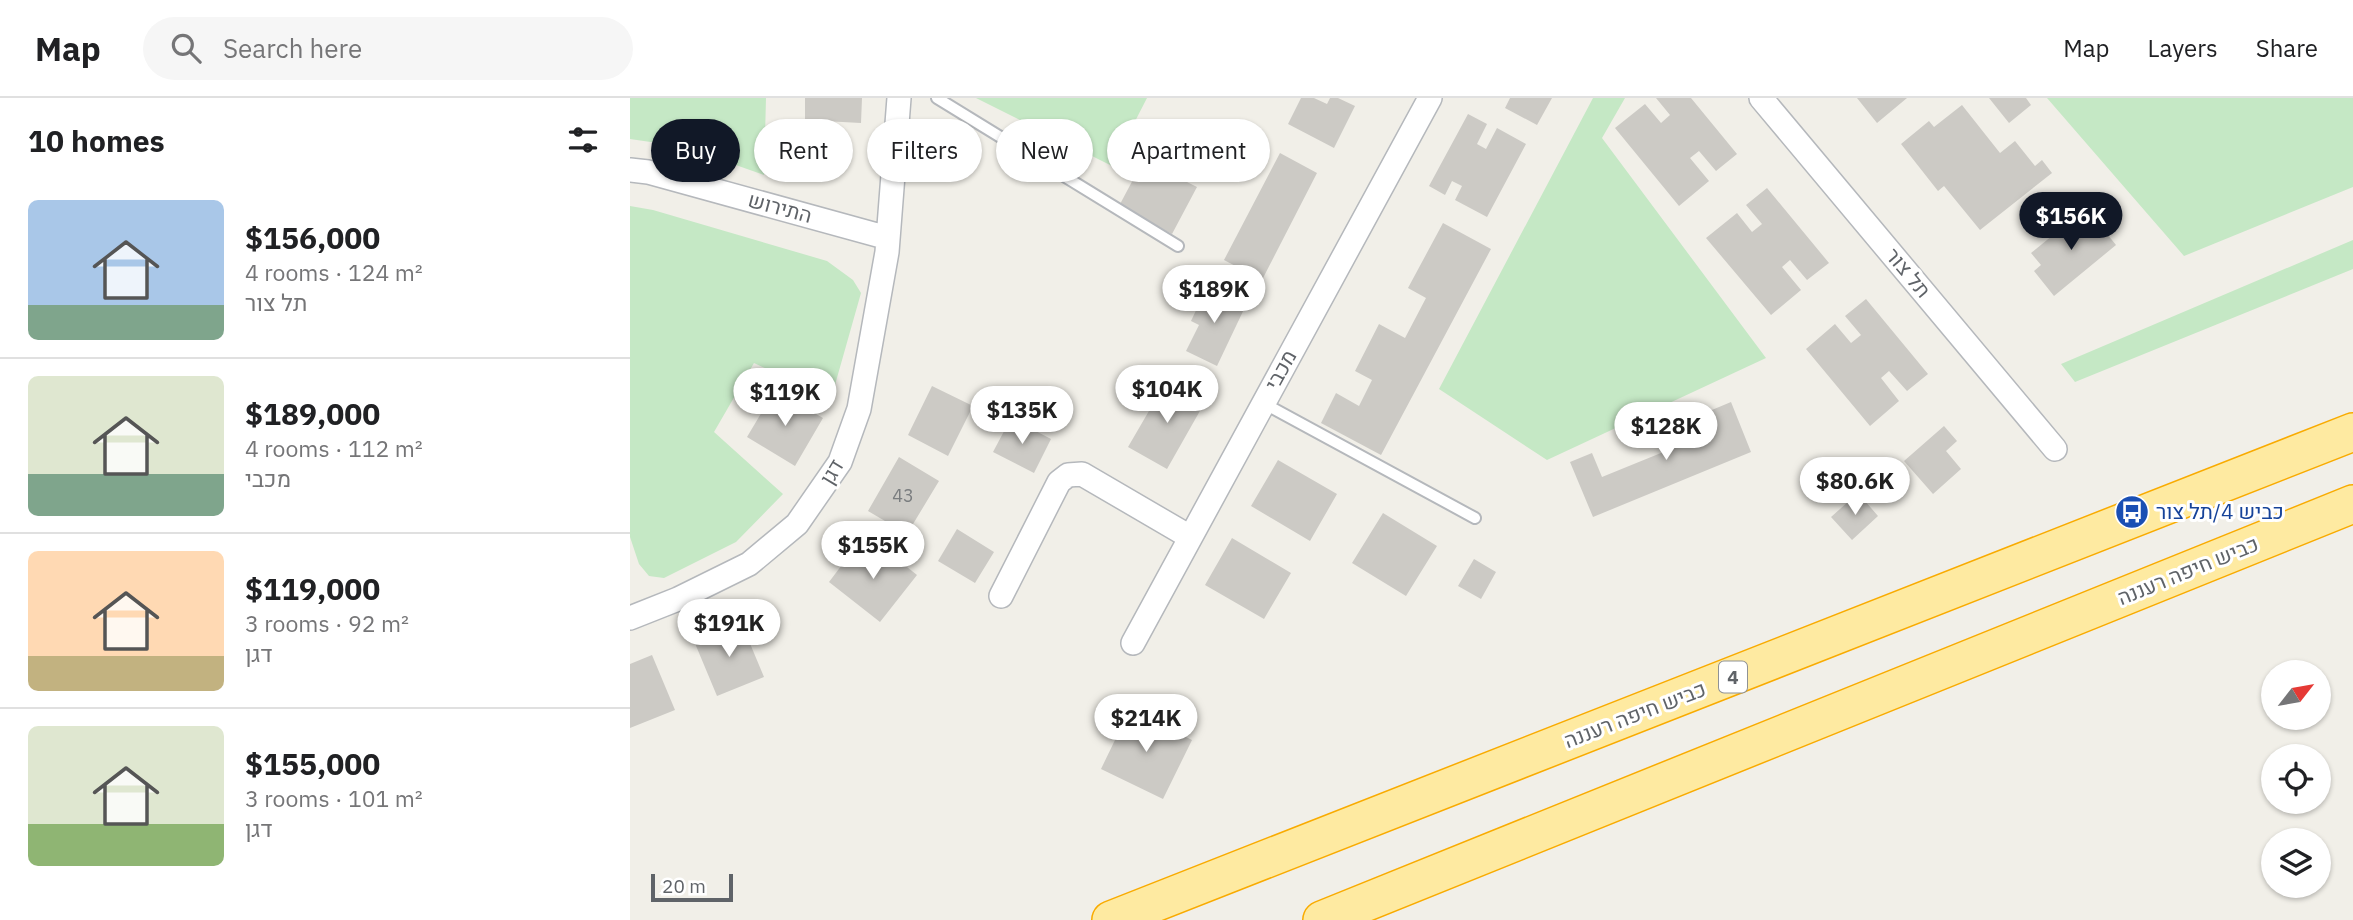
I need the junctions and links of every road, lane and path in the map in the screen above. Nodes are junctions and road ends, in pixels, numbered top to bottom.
1 (899, 98) edge
2 (937, 98) edge
3 (1430, 98) edge
4 (1761, 98) edge
5 (630, 170) edge
6 (888, 238) junction
7 (1178, 246) dead end
8 (1263, 403) junction
9 (2353, 432) edge
10 (2055, 449) dead end
11 (2353, 504) edge
12 (1475, 518) dead end
13 (1190, 537) junction
14 (1001, 596) dead end
15 (630, 618) edge
16 (1133, 643) dead end
17 (1111, 920) edge
18 (1322, 920) edge

1 - 6 street, דגן
2 - 7 lane
3 - 8 street, מכבי
4 - 10 street, תל צור
5 - 6 street, התירוש
6 - 15 street, דגן
8 - 12 lane
8 - 13 street, מכבי
9 - 17 highway, כביש חיפה רעננה / 4
11 - 18 highway, כביש חיפה רעננה
13 - 14 street
13 - 16 street, מכבי

